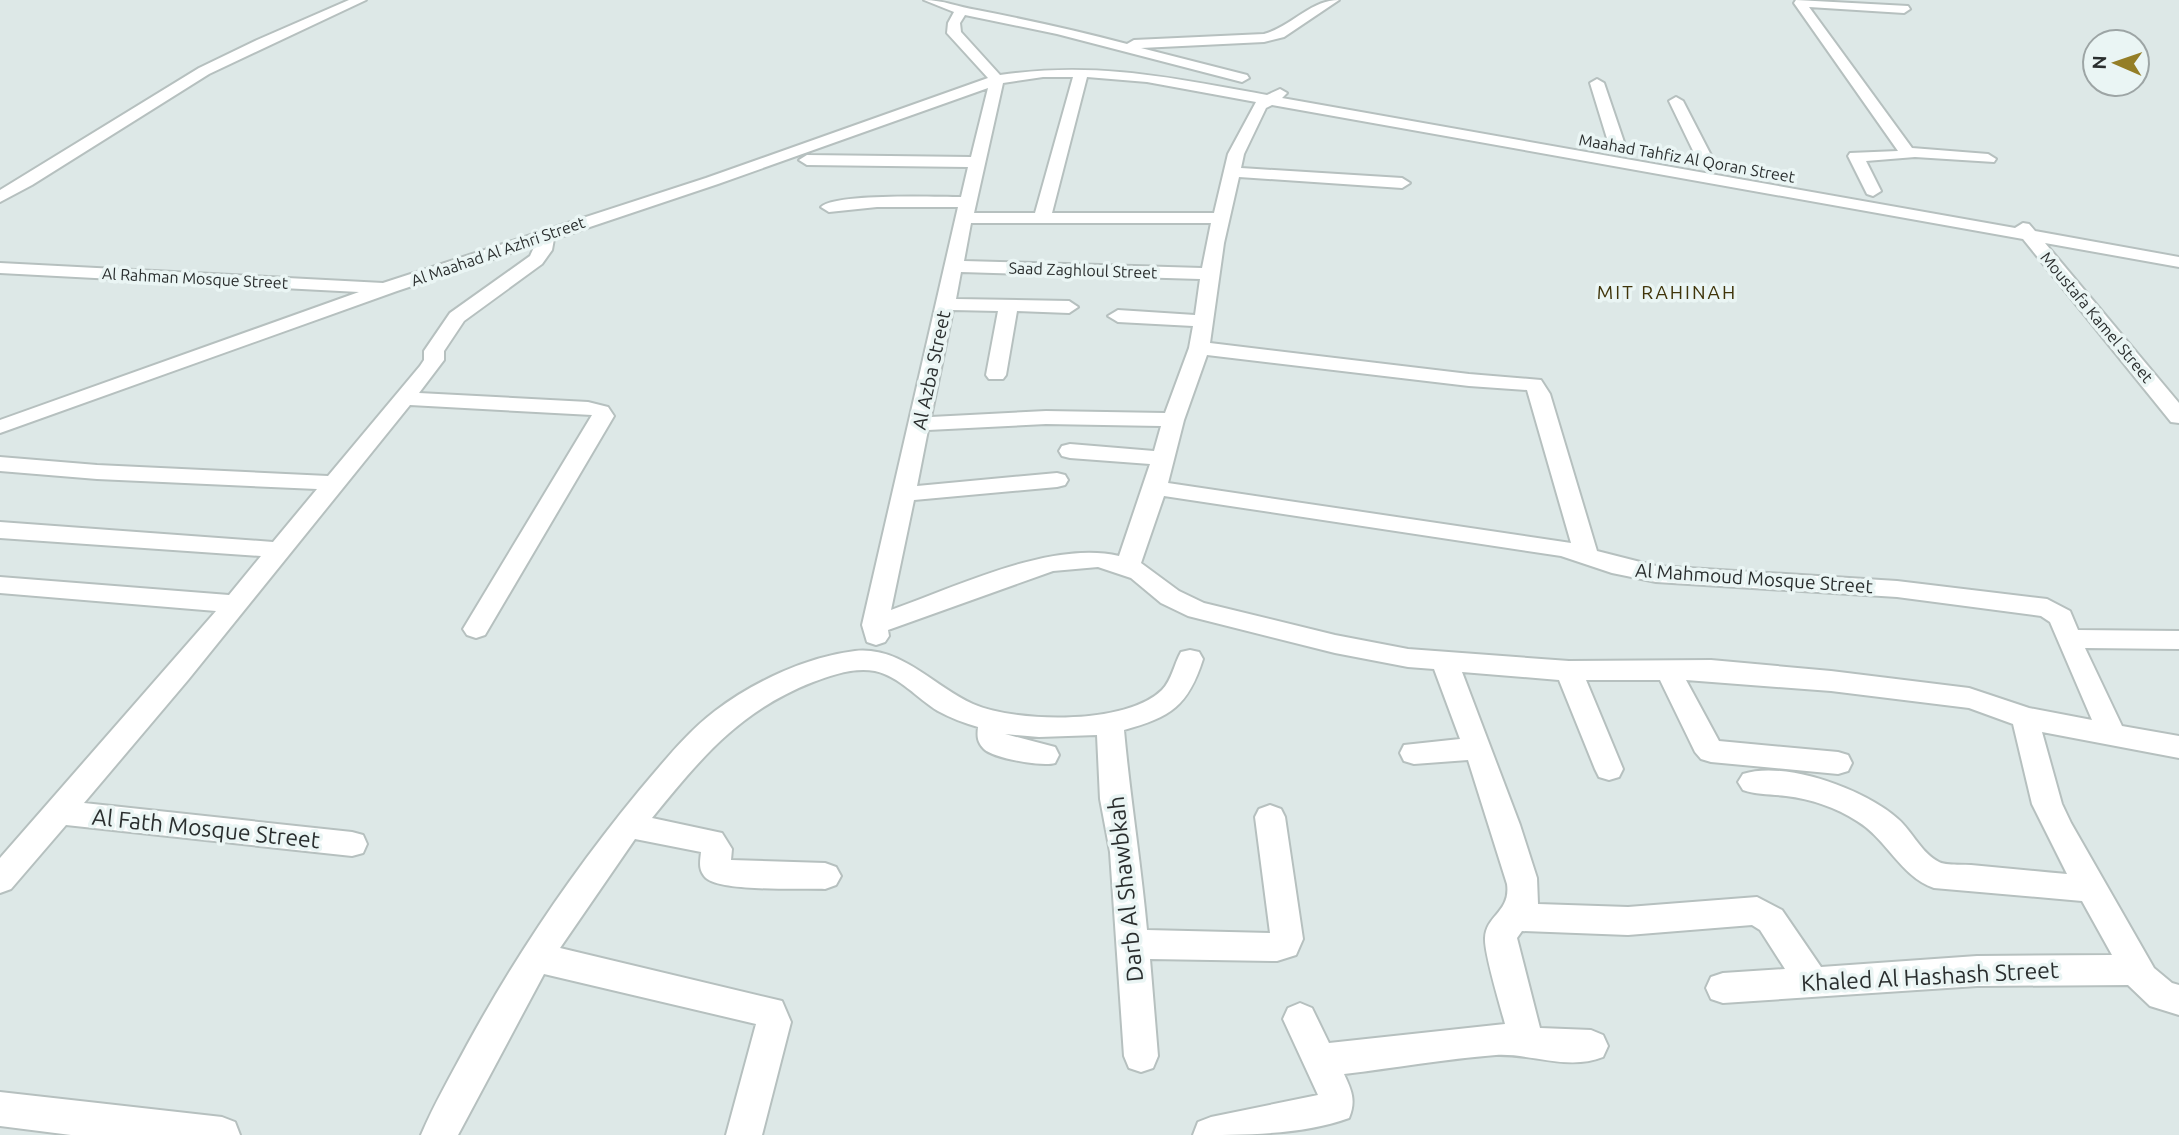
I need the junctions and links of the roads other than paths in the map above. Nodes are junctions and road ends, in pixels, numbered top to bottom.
1 (359, 0) edge
2 (930, 0) edge
3 (1333, 0) edge
4 (1904, 9) dead end
5 (961, 11) junction
6 (1118, 45) junction
7 (1081, 72) junction
8 (997, 80) junction
9 (1597, 83) dead end
10 (1290, 88) junction
11 (1268, 99) junction
12 (1676, 101) dead end
13 (1617, 145) junction
14 (1907, 152) junction
15 (1988, 159) dead end
16 (807, 160) dead end
17 (977, 162) junction
18 (1230, 172) junction
19 (1402, 183) dead end
20 (1847, 186) dead end
21 (1873, 191) junction
22 (0, 197) edge
23 (830, 207) dead end
24 (966, 210) junction
25 (1042, 218) junction
26 (1220, 218) junction
27 (2015, 218) junction
28 (2028, 234) junction
29 (546, 235) junction
30 (2179, 248) edge
31 (2179, 262) edge
32 (953, 266) junction
33 (0, 268) edge
34 (1212, 274) junction
35 (390, 288) junction
36 (945, 304) junction
37 (1008, 306) junction
38 (1069, 307) dead end
39 (1118, 316) dead end
40 (1204, 321) junction
41 (1199, 348) junction
42 (996, 374) dead end
43 (404, 398) junction
44 (2179, 417) edge
45 (1173, 421) junction
46 (919, 424) junction
47 (0, 427) edge
48 (1070, 451) dead end
49 (1162, 458) junction
50 (0, 464) edge
51 (1057, 480) dead end
52 (333, 484) junction
53 (1155, 488) junction
54 (904, 494) junction
55 (0, 530) edge
56 (279, 550) junction
57 (1586, 555) junction
58 (1128, 566) junction
59 (0, 585) edge
60 (235, 604) junction
61 (875, 625) junction
62 (2065, 628) junction
63 (476, 629) dead end
64 (2179, 640) edge
65 (1190, 659) dead end
66 (878, 660) junction
67 (1444, 661) junction
68 (1668, 670) junction
69 (1569, 671) junction
70 (2025, 718) junction
71 (992, 722) junction
72 (1110, 722) junction
73 (2113, 736) junction
74 (2179, 747) edge
75 (1477, 748) junction
76 (1414, 753) dead end
77 (1045, 755) dead end
78 (1838, 763) dead end
79 (1609, 769) dead end
80 (1754, 782) dead end
81 (59, 812) junction
82 (1270, 817) dead end
83 (627, 825) junction
84 (352, 844) dead end
85 (825, 876) dead end
86 (0, 880) edge
87 (2093, 889) junction
88 (1514, 917) junction
89 (1131, 944) junction
90 (535, 957) junction
91 (2137, 970) junction
92 (1812, 981) junction
93 (1723, 988) dead end
94 (2179, 1000) edge
95 (1300, 1019) dead end
96 (1525, 1042) junction
97 (1591, 1046) dead end
98 (1141, 1056) dead end
99 (1320, 1061) junction
100 (0, 1109) edge
101 (222, 1135) edge
102 (439, 1135) edge
103 (744, 1135) edge
104 (1211, 1135) edge

1 - 22 street
2 - 5 street
3 - 6 street
4 - 14 street
5 - 6 street
5 - 8 street
6 - 10 street, Maahad Tahfiz Al Qoran Street
7 - 8 street, Al Maahad Al Azhri Street
7 - 11 street, Al Maahad Al Azhri Street
7 - 25 street
8 - 17 street, Al Azba Street
8 - 29 street, Al Maahad Al Azhri Street
9 - 13 street
10 - 11 street
10 - 13 street, Maahad Tahfiz Al Qoran Street
11 - 18 street
11 - 28 street, Al Maahad Al Azhri Street
12 - 13 street, Maahad Tahfiz Al Qoran Street
14 - 15 street
14 - 21 street
16 - 17 street
17 - 24 street, Al Azba Street
18 - 19 street
18 - 26 street
20 - 21 street
21 - 27 street
23 - 24 street
24 - 25 street
24 - 32 street, Al Azba Street
25 - 26 street
26 - 34 street
27 - 28 street, Moustafa Kamel Street
27 - 30 street
28 - 31 street, Al Maahad Al Azhri Street
28 - 44 street, Moustafa Kamel Street
29 - 35 street, Al Maahad Al Azhri Street
29 - 43 street
32 - 34 street, Saad Zaghloul Street
32 - 36 street, Al Azba Street
33 - 35 street, Al Rahman Mosque Street
34 - 40 street
35 - 47 street, Al Maahad Al Azhri Street
36 - 37 street
36 - 46 street, Al Azba Street
37 - 38 street
37 - 42 street
39 - 40 street
40 - 41 street
41 - 45 street
41 - 57 street
43 - 52 street
43 - 63 street
45 - 46 street
45 - 49 street
46 - 54 street, Al Azba Street
48 - 49 street
49 - 53 street
50 - 52 street
51 - 54 street
52 - 56 street
53 - 57 street, Al Mahmoud Mosque Street
53 - 58 street
54 - 61 street, Al Azba Street
55 - 56 street
56 - 60 street
57 - 62 street, Al Mahmoud Mosque Street
58 - 61 street
58 - 67 street
59 - 60 street
60 - 81 street
61 - 66 street, Al Azba Street
62 - 64 street
62 - 73 street
65 - 72 street
66 - 71 street
66 - 83 street
67 - 69 street
67 - 75 street
68 - 69 street
68 - 70 street
68 - 78 street
69 - 79 street
70 - 73 street
70 - 87 street
71 - 72 street
71 - 77 street
72 - 89 street, Darb Al Shawbkah
73 - 74 street
75 - 76 street
75 - 88 street
80 - 87 street
81 - 84 street, Al Fath Mosque Street
81 - 86 street
82 - 89 street
83 - 85 street
83 - 90 street
87 - 91 street
88 - 92 street
88 - 96 street
89 - 98 street, Darb Al Shawbkah
90 - 102 street
90 - 103 street
91 - 92 street, Khaled Al Hashash Street
91 - 94 street
92 - 93 street, Khaled Al Hashash Street
95 - 99 street
96 - 97 street
96 - 99 street
99 - 104 street
100 - 101 street

